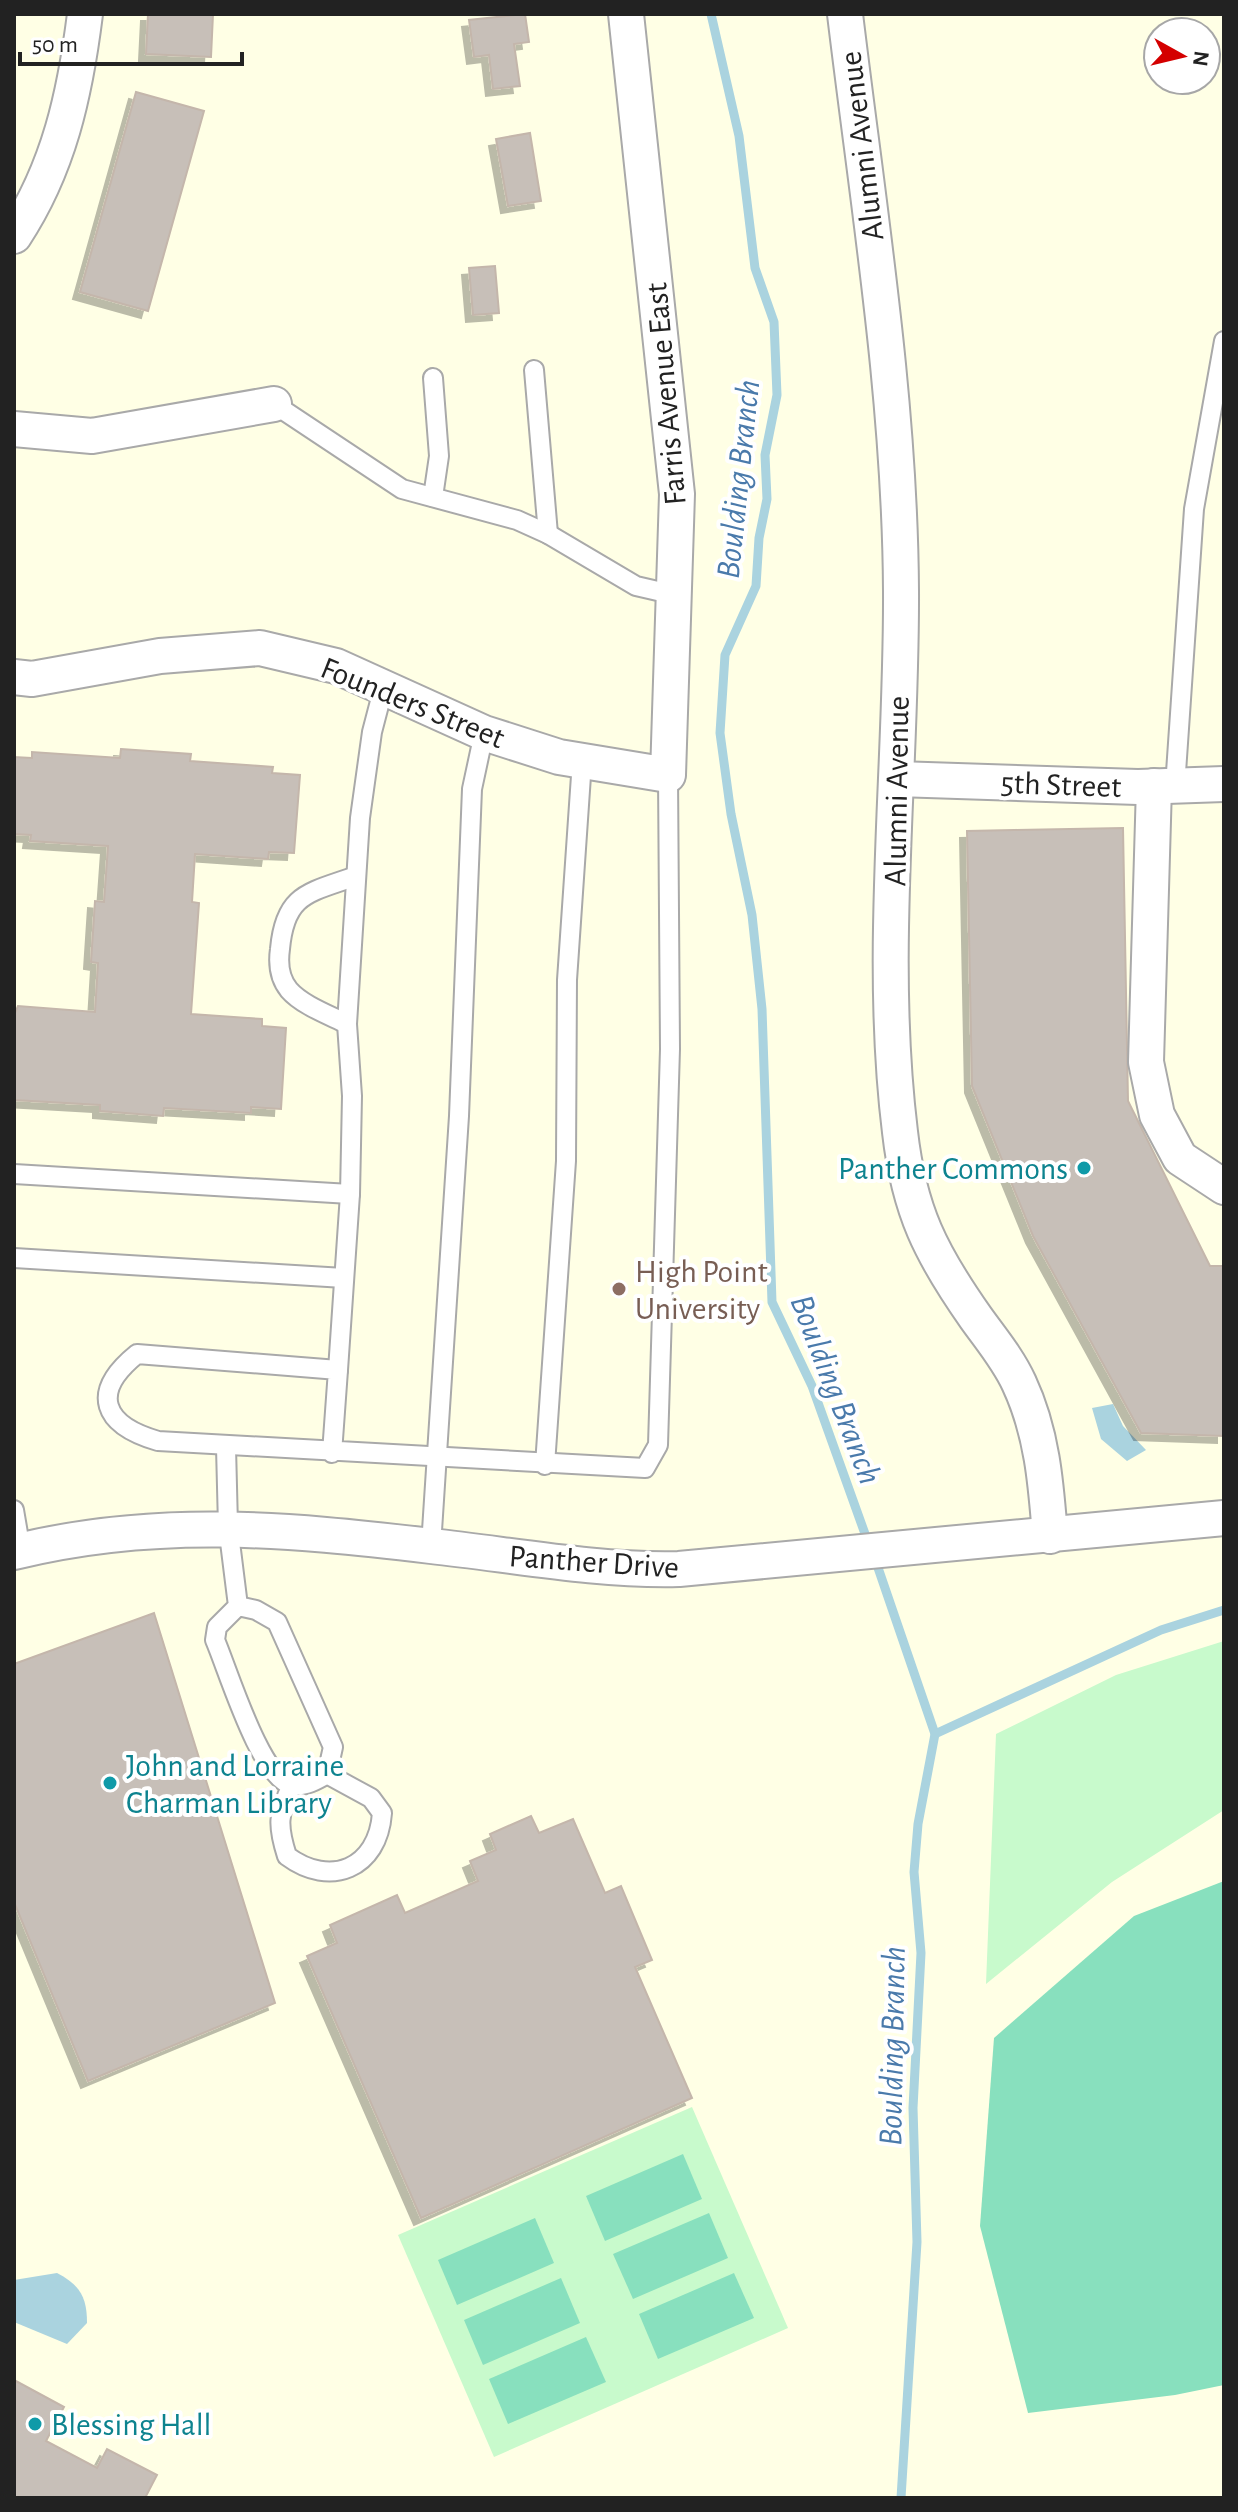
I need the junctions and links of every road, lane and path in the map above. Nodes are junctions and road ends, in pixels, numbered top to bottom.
1 (85, 14) edge
2 (626, 14) edge
3 (845, 14) edge
4 (14, 236) edge
5 (1224, 341) edge
6 (534, 370) dead end
7 (433, 378) dead end
8 (274, 404) joint
9 (14, 429) edge
10 (433, 497) junction
11 (548, 534) junction
12 (675, 595) junction
13 (14, 677) edge
14 (384, 686) junction
15 (484, 733) junction
16 (582, 761) junction
17 (668, 775) junction
18 (897, 779) junction
19 (1224, 784) edge
20 (1164, 786) junction
21 (356, 876) junction
22 (347, 1024) junction
23 (14, 1174) edge
24 (1224, 1187) edge
25 (350, 1194) junction
26 (14, 1258) edge
27 (344, 1278) junction
28 (338, 1370) junction
29 (226, 1447) junction
30 (332, 1453) junction
31 (439, 1459) junction
32 (545, 1465) junction
33 (14, 1510) edge
34 (1224, 1518) edge
35 (228, 1526) junction
36 (1050, 1536) junction
37 (431, 1546) junction
38 (18, 1551) edge
39 (238, 1606) junction
40 (327, 1774) junction
41 (292, 1785) junction

1 - 4 street
2 - 12 street, Farris Avenue East
3 - 18 street, Alumni Avenue
5 - 20 lane
6 - 11 lane
7 - 10 lane
8 - 9 street
8 - 10 lane
10 - 11 lane
11 - 12 lane
12 - 17 street, Farris Avenue East
13 - 14 street, Founders Street
14 - 15 street, Founders Street
14 - 21 lane
15 - 16 street, Founders Street
15 - 31 lane
16 - 17 street, Founders Street
16 - 32 lane
17 - 32 lane
18 - 20 street, 5th Street
18 - 36 street, Alumni Avenue
19 - 20 street, 5th Street
20 - 24 street
21 - 22 lane
21 - 22 lane
22 - 25 lane
23 - 25 lane
25 - 27 lane
26 - 27 lane
27 - 28 lane
28 - 29 lane
28 - 30 lane
29 - 30 lane
29 - 35 lane
30 - 31 lane
31 - 32 lane
31 - 37 lane
33 - 38 lane
34 - 36 street, Panther Drive
35 - 37 street, Panther Drive
35 - 38 street, Panther Drive
35 - 39 lane
36 - 37 street, Panther Drive
39 - 40 lane
39 - 41 lane
40 - 41 lane
40 - 41 lane

